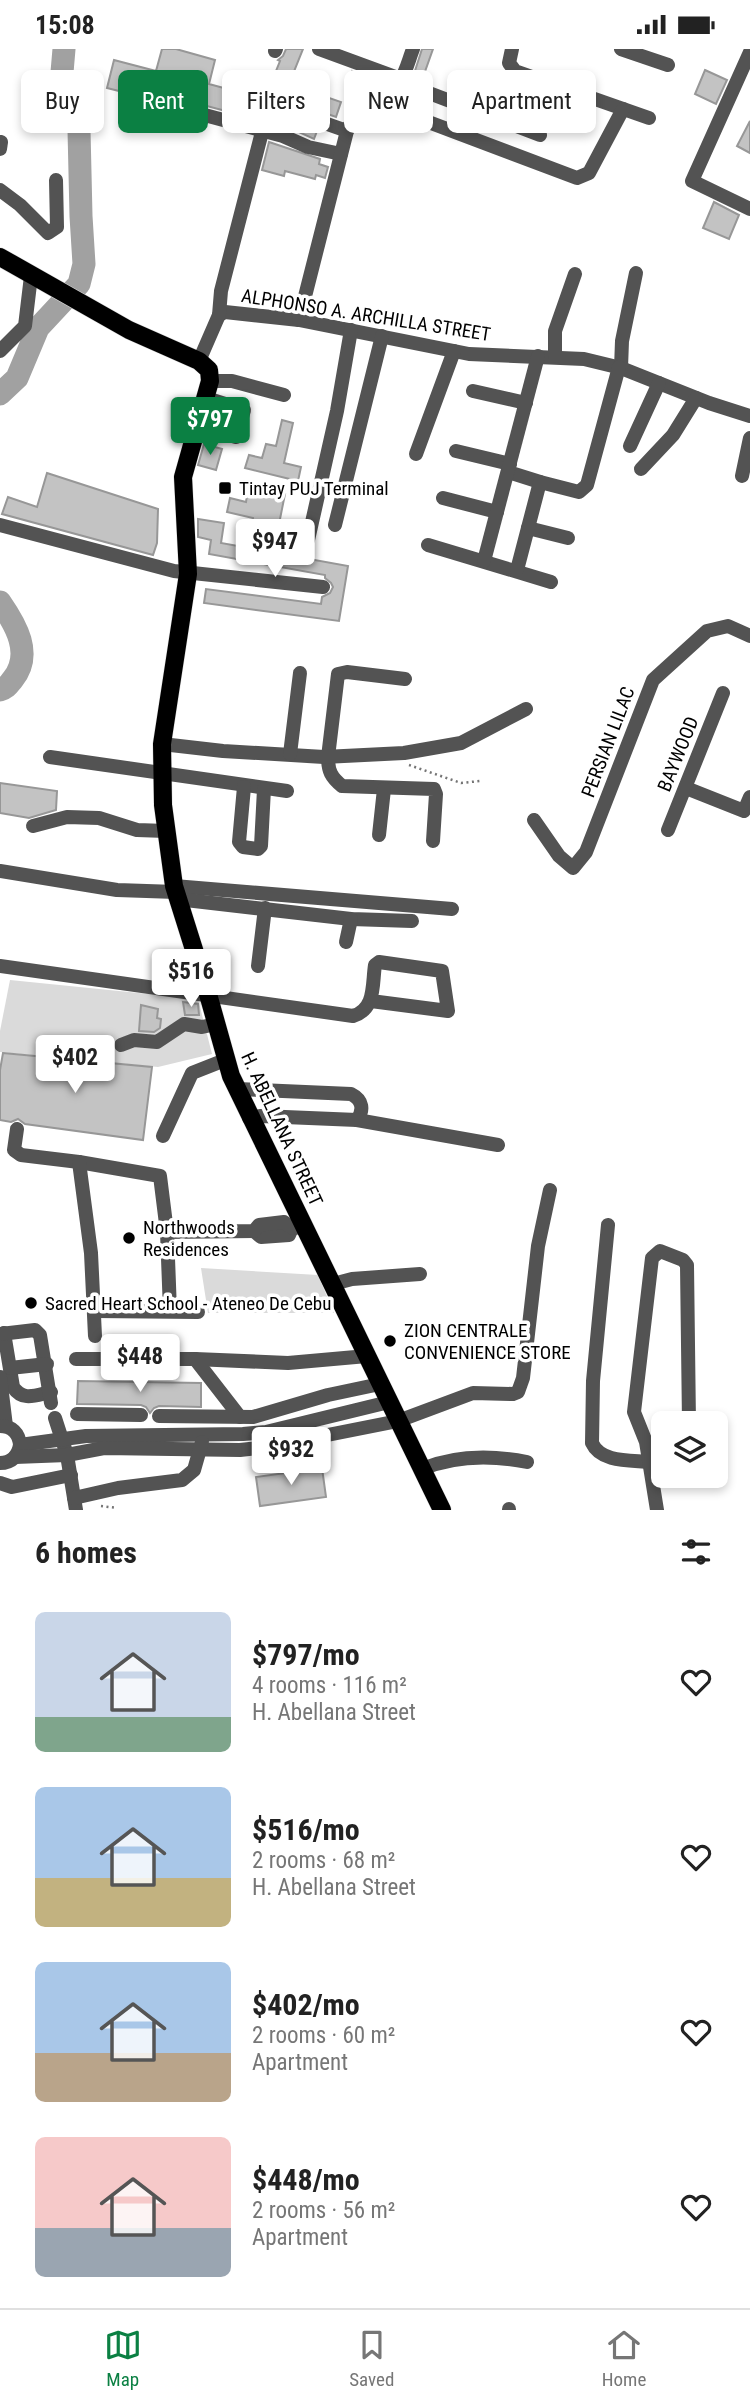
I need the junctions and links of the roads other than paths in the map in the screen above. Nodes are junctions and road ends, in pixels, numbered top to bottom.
1 (319, 49) edge
2 (413, 49) edge
3 (512, 49) edge
4 (621, 49) edge
5 (750, 52) edge
6 (668, 65) dead end
7 (375, 70) edge
8 (405, 70) edge
9 (433, 93) edge
10 (623, 109) junction
11 (649, 118) dead end
12 (433, 124) edge
13 (262, 133) edge
14 (267, 133) edge
15 (346, 133) edge
16 (540, 135) dead end
17 (341, 154) junction
18 (56, 180) dead end
19 (0, 190) edge
20 (750, 209) edge
21 (0, 257) edge
22 (636, 273) dead end
23 (575, 274) dead end
24 (31, 276) junction
25 (219, 315) junction
26 (299, 320) junction
27 (351, 330) junction
28 (382, 336) junction
29 (0, 351) edge
30 (454, 351) junction
31 (538, 356) junction
32 (555, 356) junction
33 (620, 367) junction
34 (206, 378) junction
35 (659, 383) junction
36 (473, 391) dead end
37 (284, 395) dead end
38 (703, 400) junction
39 (526, 403) junction
40 (747, 415) edge
41 (197, 426) junction
42 (750, 438) edge
43 (630, 446) dead end
44 (456, 451) dead end
45 (416, 454) dead end
46 (509, 468) junction
47 (641, 469) dead end
48 (742, 476) dead end
49 (540, 482) junction
50 (443, 498) dead end
51 (497, 512) junction
52 (335, 525) dead end
53 (0, 526) edge
54 (528, 528) junction
55 (568, 538) dead end
56 (308, 540) dead end
57 (428, 545) dead end
58 (484, 561) junction
59 (517, 570) junction
60 (187, 574) junction
61 (551, 582) dead end
62 (323, 587) dead end
63 (750, 636) edge
64 (300, 673) dead end
65 (405, 679) dead end
66 (723, 692) dead end
67 (526, 709) dead end
68 (162, 744) junction
69 (290, 754) junction
70 (50, 757) dead end
71 (328, 757) junction
72 (163, 772) junction
73 (244, 787) junction
74 (686, 788) junction
75 (264, 789) junction
76 (384, 789) junction
77 (287, 791) dead end
78 (750, 797) edge
79 (534, 820) dead end
80 (33, 826) dead end
81 (668, 830) dead end
82 (166, 831) junction
83 (379, 835) dead end
84 (433, 841) dead end
85 (0, 871) edge
86 (176, 893) junction
87 (265, 908) junction
88 (452, 909) dead end
89 (351, 919) junction
90 (412, 921) dead end
91 (346, 943) dead end
92 (258, 965) dead end
93 (0, 966) edge
94 (208, 994) junction
95 (371, 1000) junction
96 (216, 1024) junction
97 (121, 1045) dead end
98 (225, 1060) junction
99 (237, 1089) junction
100 (249, 1118) junction
101 (357, 1120) junction
102 (17, 1129) dead end
103 (163, 1136) dead end
104 (498, 1145) dead end
105 (79, 1162) junction
106 (550, 1191) dead end
107 (608, 1226) dead end
108 (298, 1228) junction
109 (167, 1232) junction
110 (420, 1274) dead end
111 (333, 1284) junction
112 (95, 1311) junction
113 (170, 1311) junction
114 (198, 1312) dead end
115 (2, 1333) edge
116 (95, 1336) dead end
117 (367, 1356) junction
118 (76, 1359) dead end
119 (195, 1359) junction
120 (47, 1364) junction
121 (5, 1372) edge
122 (380, 1384) junction
123 (389, 1402) junction
124 (689, 1411) edge
125 (77, 1414) dead end
126 (341, 1414) junction
127 (141, 1415) dead end
128 (159, 1416) dead end
129 (240, 1417) junction
130 (55, 1418) dead end
131 (398, 1420) junction
132 (3, 1426) edge
133 (344, 1432) junction
134 (202, 1433) junction
135 (65, 1448) junction
136 (202, 1448) junction
137 (18, 1451) junction
138 (527, 1462) dead end
139 (650, 1462) junction
140 (0, 1463) edge
141 (422, 1469) junction
142 (71, 1475) junction
143 (0, 1483) edge
144 (75, 1504) edge
145 (442, 1510) edge
146 (657, 1510) edge

1 - 7 street
2 - 8 street
3 - 10 street
4 - 6 street
5 - 20 street
9 - 16 street
10 - 11 street
10 - 12 street
13 - 25 street
14 - 17 street
15 - 17 street
17 - 26 street
18 - 19 street
21 - 24 main road
22 - 33 street
23 - 32 street
24 - 29 street
24 - 34 main road
25 - 26 street, ALPHONSO A. ARCHILLA STREET
25 - 34 street
26 - 27 street, ALPHONSO A. ARCHILLA STREET
27 - 28 street, ALPHONSO A. ARCHILLA STREET
27 - 56 street
28 - 30 street, ALPHONSO A. ARCHILLA STREET
28 - 52 street
30 - 31 street, ALPHONSO A. ARCHILLA STREET
30 - 45 street
31 - 32 street, ALPHONSO A. ARCHILLA STREET
31 - 39 street
32 - 33 street, ALPHONSO A. ARCHILLA STREET
33 - 35 street, ALPHONSO A. ARCHILLA STREET
33 - 49 street
34 - 37 street
34 - 41 main road, H. ABELLANA STREET
34 - 41 street
35 - 38 street, ALPHONSO A. ARCHILLA STREET
35 - 43 street
36 - 39 street
38 - 40 street, ALPHONSO A. ARCHILLA STREET
38 - 47 street
39 - 46 street
41 - 60 main road, H. ABELLANA STREET
42 - 48 street
44 - 46 street
46 - 49 street
46 - 51 street
49 - 54 street
50 - 51 street
51 - 58 street
53 - 60 street
54 - 55 street
54 - 59 street
57 - 58 street
58 - 59 street
59 - 61 street
60 - 62 street
60 - 68 main road, H. ABELLANA STREET
63 - 79 street, PERSIAN LILAC
64 - 69 street
65 - 71 street
66 - 74 street, BAYWOOD
67 - 71 street
68 - 69 street
68 - 72 main road, H. ABELLANA STREET
69 - 71 street
70 - 72 street
71 - 76 street
72 - 73 street
72 - 82 main road, H. ABELLANA STREET
73 - 75 street
73 - 75 street
74 - 78 street
74 - 81 street, BAYWOOD
75 - 77 street
76 - 83 street
76 - 84 street
80 - 82 street
82 - 86 main road, H. ABELLANA STREET
85 - 86 street
86 - 87 street
86 - 88 street
86 - 94 main road, H. ABELLANA STREET
87 - 89 street
87 - 92 street
89 - 90 street
89 - 91 street
93 - 94 street
94 - 95 street
94 - 96 main road, H. ABELLANA STREET
95 - 95 street
96 - 97 street
96 - 98 main road, H. ABELLANA STREET
98 - 99 main road, H. ABELLANA STREET
98 - 103 street
99 - 100 main road, H. ABELLANA STREET
99 - 101 street
100 - 101 street
100 - 108 main road, H. ABELLANA STREET
101 - 104 street
102 - 105 street
105 - 109 street
105 - 112 street
106 - 131 street
107 - 139 street
108 - 109 street
108 - 111 main road, H. ABELLANA STREET
109 - 113 street
110 - 111 street
111 - 117 main road, H. ABELLANA STREET
112 - 113 street
112 - 116 street
113 - 114 street
115 - 120 street
115 - 121 street
117 - 119 street
117 - 122 main road, H. ABELLANA STREET
118 - 119 street
119 - 129 street
120 - 121 street
120 - 121 street
121 - 132 street
122 - 123 main road, H. ABELLANA STREET
122 - 129 street
123 - 126 street
123 - 131 main road, H. ABELLANA STREET
124 - 139 street
125 - 127 street
126 - 133 street
126 - 134 street
128 - 129 street
130 - 135 street
131 - 133 street
131 - 141 main road, H. ABELLANA STREET
132 - 137 street
133 - 136 street
134 - 135 street
134 - 136 street
135 - 136 street
135 - 137 street
135 - 142 street
136 - 144 street
137 - 140 street
138 - 141 street
139 - 146 street
141 - 145 main road, H. ABELLANA STREET
142 - 143 street
142 - 144 street

